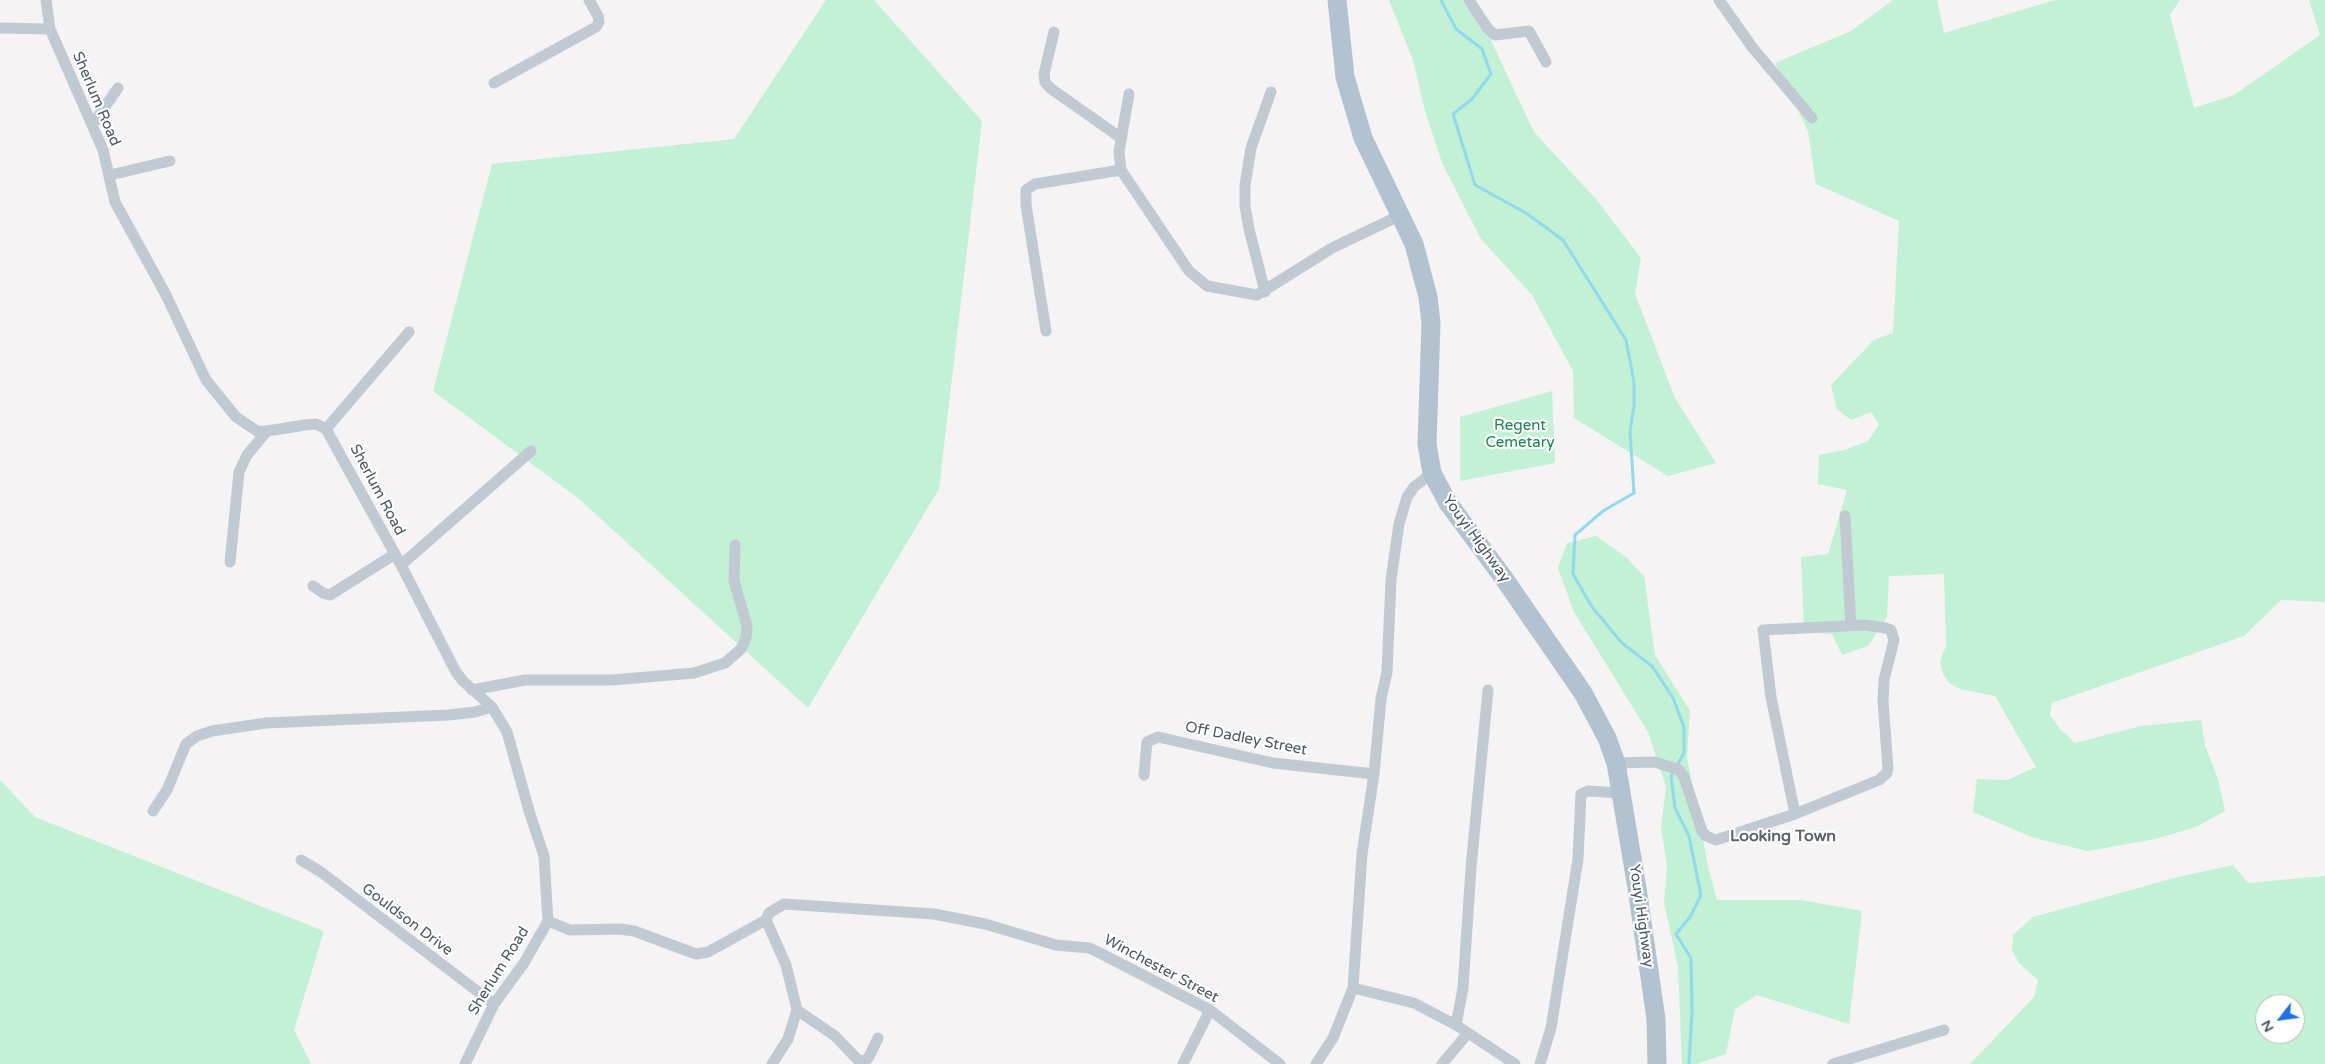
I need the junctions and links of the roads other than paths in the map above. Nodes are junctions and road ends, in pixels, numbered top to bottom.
1 (46, 0) edge
2 (589, 0) edge
3 (1337, 0) edge
4 (1469, 0) edge
5 (1719, 0) edge
6 (0, 28) edge
7 (50, 29) junction
8 (1054, 32) dead end
9 (1546, 62) dead end
10 (494, 83) dead end
11 (118, 88) dead end
12 (1272, 92) dead end
13 (1129, 94) dead end
14 (1812, 118) dead end
15 (93, 124) junction
16 (1121, 138) junction
17 (170, 161) dead end
18 (1121, 170) junction
19 (110, 175) junction
20 (1400, 215) junction
21 (1265, 292) junction
22 (1046, 331) dead end
23 (409, 332) dead end
24 (326, 429) junction
25 (267, 431) junction
26 (531, 451) dead end
27 (1432, 473) junction
28 (1845, 516) dead end
29 (735, 546) dead end
30 (395, 554) junction
31 (230, 562) dead end
32 (401, 564) junction
33 (313, 586) dead end
34 (1851, 626) junction
35 (472, 690) junction
36 (1488, 690) dead end
37 (492, 707) junction
38 (1616, 763) junction
39 (1374, 774) junction
40 (1144, 775) dead end
41 (1622, 793) junction
42 (153, 811) dead end
43 (1795, 814) junction
44 (301, 860) dead end
45 (766, 920) junction
46 (548, 921) junction
47 (1352, 988) junction
48 (494, 1004) junction
49 (797, 1010) junction
50 (1210, 1010) junction
51 (1456, 1026) junction
52 (1944, 1030) dead end
53 (1468, 1033) junction
54 (878, 1038) dead end
55 (465, 1064) edge
56 (772, 1064) edge
57 (1183, 1064) edge
58 (1280, 1064) edge
59 (1316, 1064) edge
60 (1442, 1064) edge
61 (1515, 1064) edge
62 (1540, 1064) edge
63 (1657, 1064) edge
64 (1832, 1064) edge

1 - 7 street, Sherlum Road
2 - 10 street
3 - 20 main road, Youyi Highway
4 - 9 street
5 - 14 street
6 - 7 street
7 - 15 street, Sherlum Road
8 - 16 street
11 - 15 street
12 - 21 street
13 - 16 street
15 - 19 street, Sherlum Road
16 - 18 street
17 - 19 street
18 - 21 street
18 - 22 street
19 - 25 street, Sherlum Road
20 - 21 street
20 - 27 main road, Youyi Highway
23 - 24 street
24 - 25 street
24 - 30 street, Sherlum Road
25 - 31 street
26 - 32 street
27 - 38 main road, Youyi Highway
27 - 39 street
28 - 34 street
29 - 35 street
30 - 32 street, Sherlum Road
30 - 33 street
32 - 35 street, Sherlum Road
34 - 43 street
34 - 43 street
35 - 37 street, Sherlum Road
36 - 51 street
37 - 42 street
37 - 46 street, Sherlum Road
38 - 41 main road, Youyi Highway
38 - 43 street
39 - 40 street, Off Dadley Street
39 - 47 street
41 - 62 street
41 - 63 main road, Youyi Highway
44 - 48 street, Gouldson Drive
45 - 46 street
45 - 49 street
45 - 50 street, Winchester Street
46 - 48 street, Sherlum Road
47 - 51 street
47 - 59 street
48 - 55 street, Sherlum Road
49 - 54 street
49 - 56 street
50 - 57 street
50 - 58 street, Winchester Street
51 - 53 street
52 - 64 street
53 - 60 street
53 - 61 street

